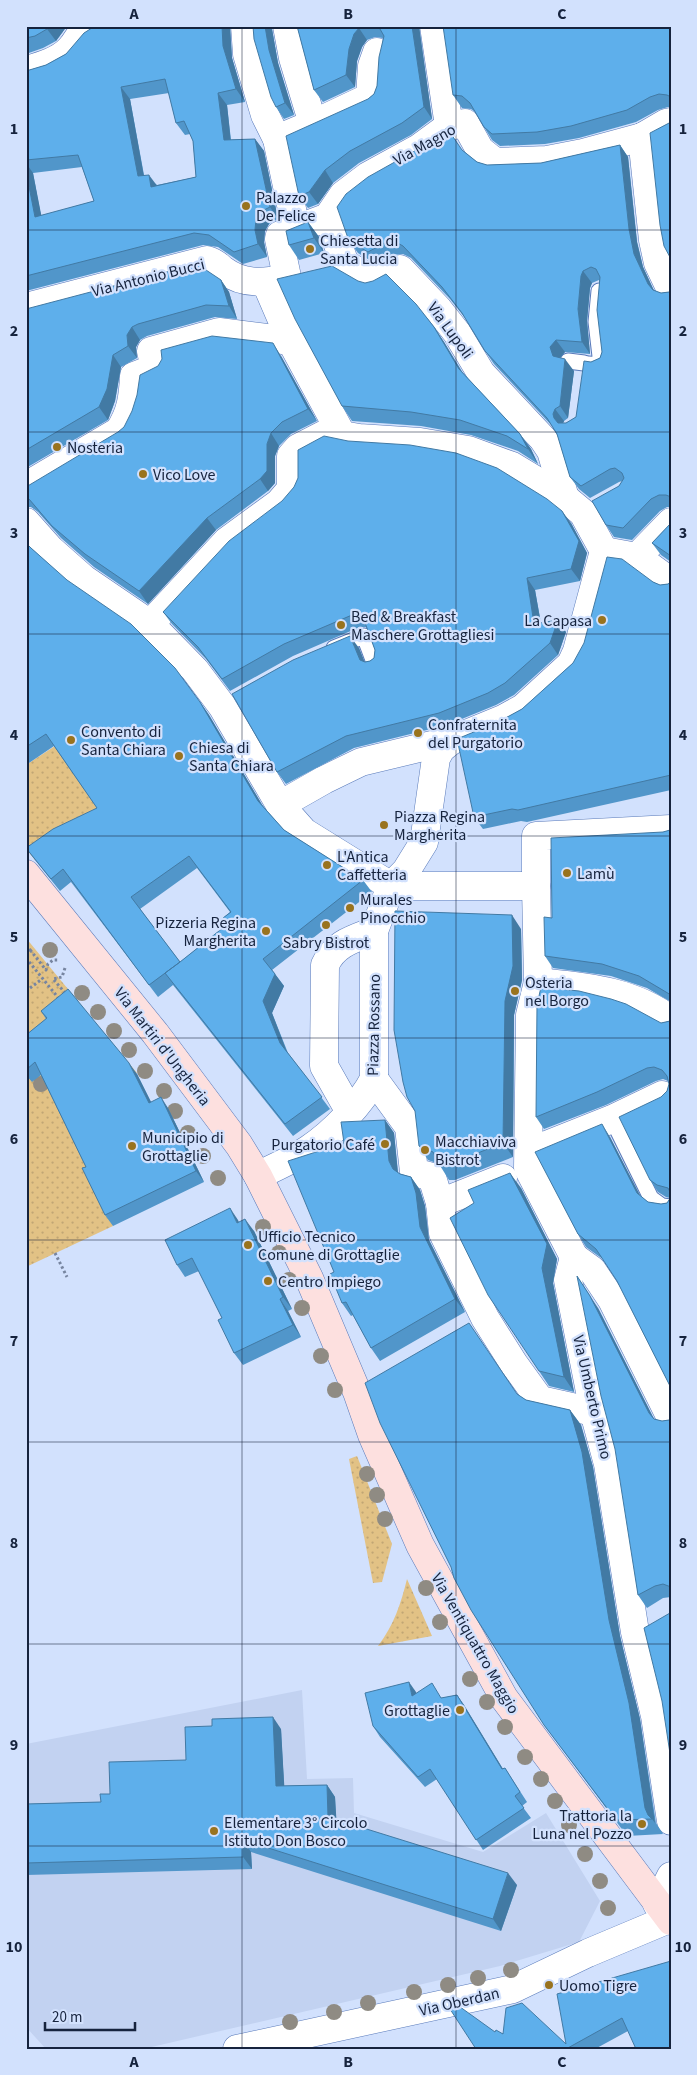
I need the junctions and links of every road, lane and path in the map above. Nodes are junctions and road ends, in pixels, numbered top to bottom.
1 (96, 26) edge
2 (245, 26) edge
3 (287, 26) edge
4 (434, 26) edge
5 (377, 52) dead end
6 (26, 70) edge
7 (671, 122) edge
8 (313, 124) junction
9 (449, 126) junction
10 (642, 137) junction
11 (277, 139) junction
12 (328, 217) junction
13 (296, 228) junction
14 (329, 268) junction
15 (276, 280) junction
16 (599, 289) edge
17 (671, 290) edge
18 (26, 307) edge
19 (291, 341) junction
20 (568, 361) edge
21 (584, 363) junction
22 (582, 381) edge
23 (336, 428) junction
24 (26, 486) edge
25 (582, 505) junction
26 (26, 522) edge
27 (671, 522) edge
28 (604, 551) junction
29 (638, 557) junction
30 (671, 582) edge
31 (150, 624) junction
32 (322, 653) edge
33 (375, 665) edge
34 (452, 740) junction
35 (280, 805) junction
36 (671, 829) edge
37 (417, 855) junction
38 (26, 874) edge
39 (391, 886) junction
40 (446, 886) junction
41 (536, 886) junction
42 (374, 931) junction
43 (26, 945) edge
44 (31, 951) junction
45 (26, 956) edge
46 (42, 979) junction
47 (538, 982) junction
48 (26, 991) edge
49 (671, 1020) edge
50 (374, 1079) junction
51 (662, 1095) edge
52 (350, 1112) junction
53 (612, 1119) junction
54 (529, 1160) junction
55 (258, 1176) junction
56 (440, 1203) junction
57 (671, 1207) edge
58 (55, 1253) dead end
59 (574, 1257) junction
60 (67, 1277) dead end
61 (485, 1318) junction
62 (459, 1333) edge
63 (383, 1377) edge
64 (357, 1392) junction
65 (594, 1412) junction
66 (671, 1418) edge
67 (663, 1713) edge
68 (671, 1821) edge
69 (671, 1876) edge
70 (665, 1915) edge
71 (237, 2049) edge

1 - 6 street
2 - 11 street
3 - 8 street
4 - 9 street
5 - 8 street
7 - 10 street
8 - 11 street
9 - 10 street, Via Magno
9 - 12 street, Via Magno
10 - 17 street
11 - 13 street
12 - 13 street
12 - 14 street
13 - 15 street
14 - 15 street
14 - 25 street, Via Lupoli
15 - 18 street, Via Antonio Bucci
15 - 19 street
16 - 21 lane
19 - 23 street
19 - 24 street
20 - 21 lane
21 - 22 lane
23 - 25 street
23 - 31 street
25 - 28 street, Via Lupoli
26 - 31 street
27 - 29 street
28 - 29 street
28 - 34 street
29 - 30 street
31 - 35 street
32 - 33 lane
34 - 35 street
34 - 37 street
35 - 39 street
36 - 41 street
37 - 39 street
37 - 40 street
38 - 55 street, Via Martiri d'Ungheria
39 - 40 street
39 - 42 street, Piazza Rossano
40 - 41 street
41 - 47 street
42 - 50 street, Piazza Rossano
42 - 52 street
43 - 44 path
44 - 45 path
44 - 46 path
45 - 46 path
46 - 48 path
47 - 49 street
47 - 54 street
50 - 52 street, Piazza Rossano
50 - 56 street
51 - 53 street
52 - 55 street, Piazza Rossano
53 - 54 street
53 - 57 lane
54 - 56 street
54 - 59 street
55 - 64 street, Via Martiri d'Ungheria
56 - 61 street
58 - 60 path
59 - 65 street, Via Umberto Primo
59 - 66 street
61 - 62 street
61 - 65 street
63 - 64 street
64 - 70 street, Via Ventiquattro Maggio
65 - 67 street, Via Umberto Primo
67 - 68 street, Via Umberto Primo
69 - 70 street
70 - 71 street, Via Oberdan

